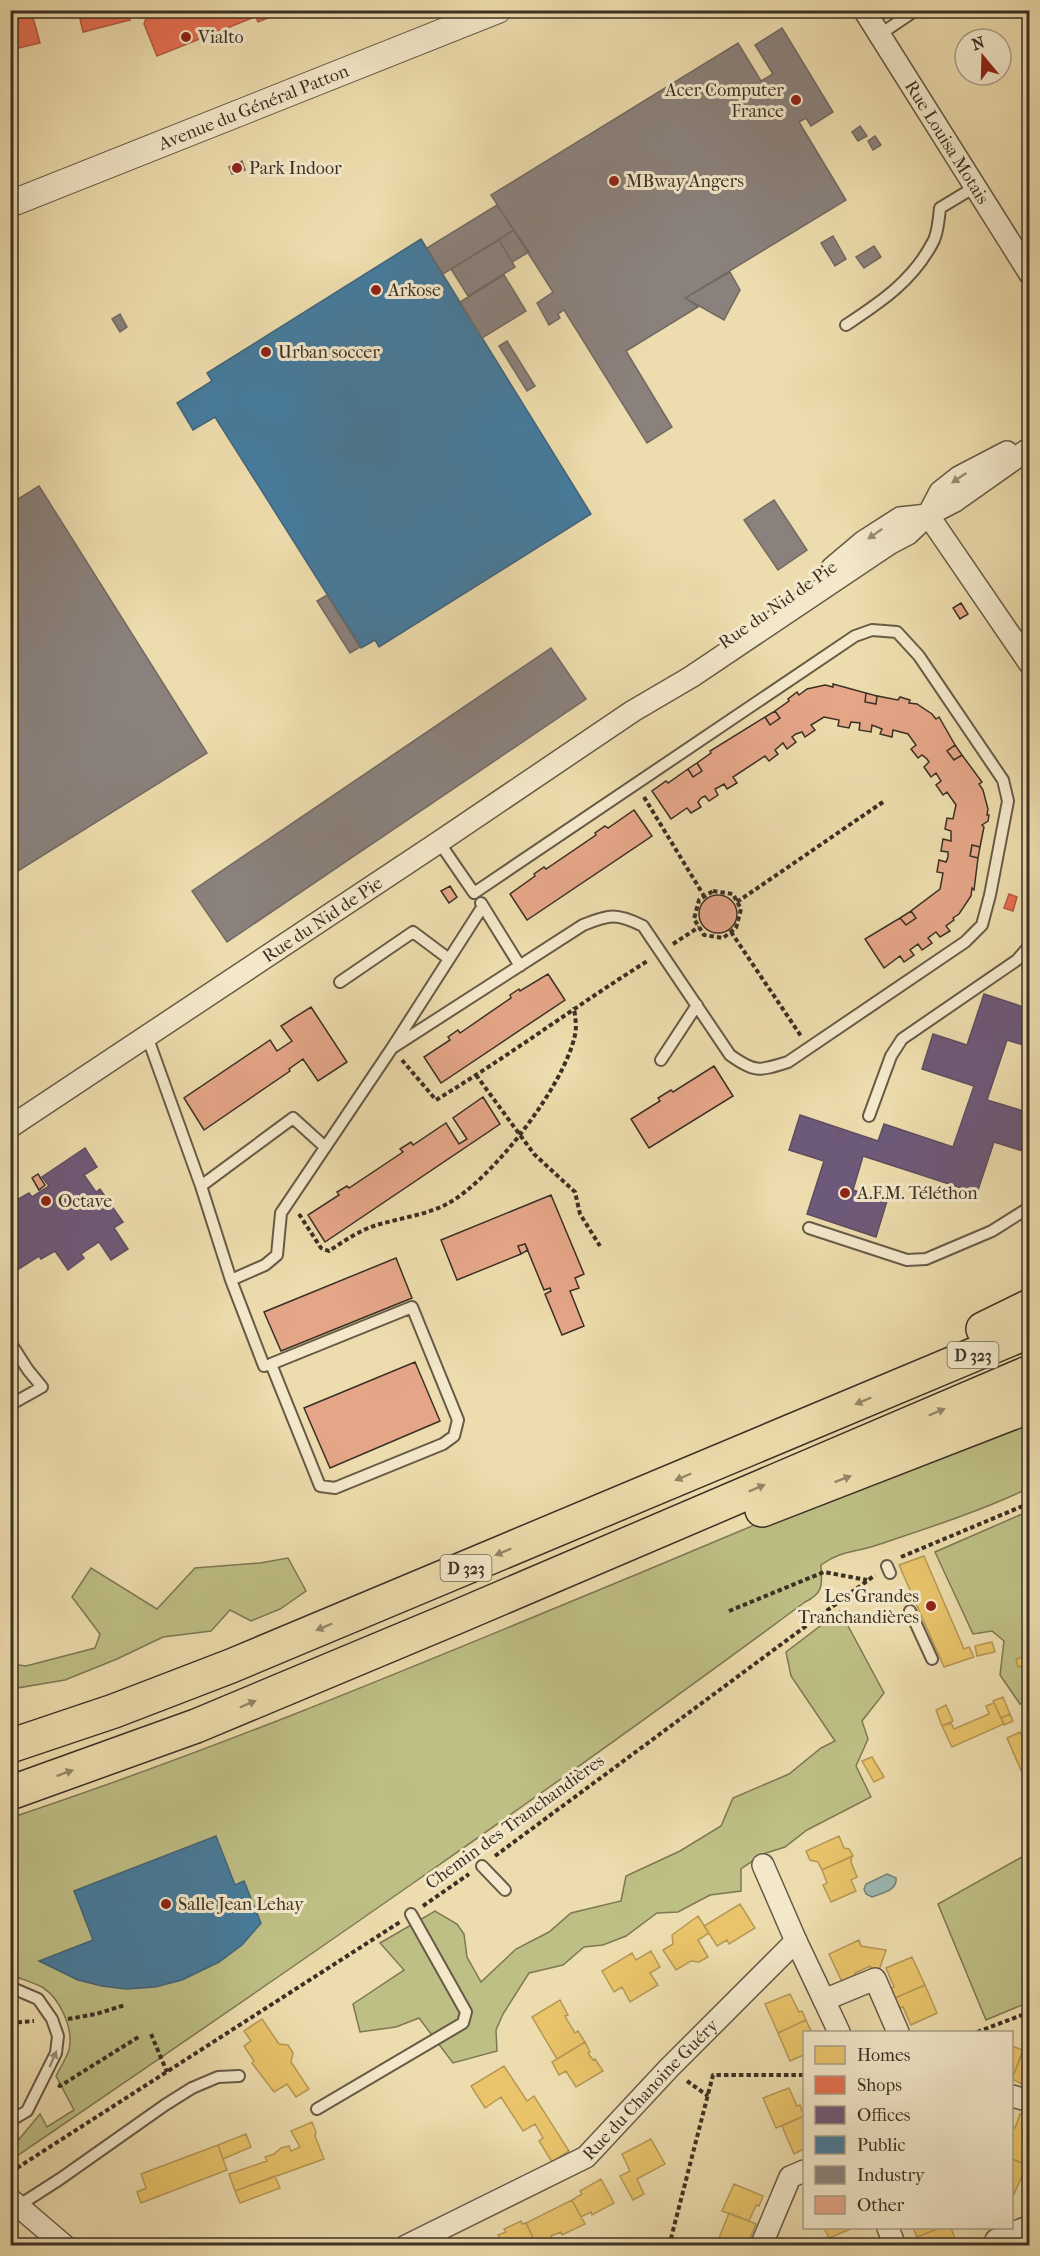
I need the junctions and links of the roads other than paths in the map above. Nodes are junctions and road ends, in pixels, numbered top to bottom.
1 (498, 10) edge
2 (916, 10) edge
3 (875, 19) edge
4 (975, 188) junction
5 (10, 204) edge
6 (1029, 274) edge
7 (846, 325) dead end
8 (1029, 441) edge
9 (1029, 448) edge
10 (928, 515) junction
11 (1029, 664) edge
12 (439, 842) junction
13 (474, 893) junction
14 (483, 906) junction
15 (1029, 945) edge
16 (449, 959) junction
17 (520, 966) junction
18 (340, 982) dead end
19 (697, 1005) junction
20 (147, 1036) junction
21 (392, 1048) junction
22 (661, 1060) dead end
23 (870, 1116) dead end
24 (10, 1127) edge
25 (325, 1147) junction
26 (201, 1186) junction
27 (1029, 1207) edge
28 (809, 1228) dead end
29 (231, 1280) junction
30 (1029, 1306) edge
31 (1029, 1331) edge
32 (10, 1342) edge
33 (271, 1364) junction
34 (1029, 1372) edge
35 (917, 1379) junction
36 (10, 1405) edge
37 (1029, 1406) edge
38 (1029, 1411) edge
39 (992, 1421) junction
40 (910, 1611) dead end
41 (452, 1619) junction
42 (932, 1659) dead end
43 (10, 1746) edge
44 (10, 1793) edge
45 (763, 1864) dead end
46 (482, 1866) road end
47 (505, 1890) dead end
48 (411, 1914) road end
49 (796, 1941) junction
50 (10, 1986) edge
51 (824, 2000) junction
52 (839, 2031) edge
53 (898, 2031) edge
54 (239, 2076) dead end
55 (1013, 2097) edge
56 (1029, 2101) edge
57 (317, 2109) dead end
58 (10, 2121) edge
59 (803, 2171) edge
60 (14, 2202) edge
61 (1029, 2226) edge
62 (888, 2229) edge
63 (994, 2238) edge
64 (407, 2245) edge
65 (64, 2246) edge
66 (761, 2246) edge
67 (896, 2246) edge

1 - 5 street, Avenue du Général Patton
2 - 3 lane
3 - 4 street, Rue Louisa Motais
4 - 6 street, Rue Louisa Motais
4 - 7 lane
8 -> 10 street
9 - 10 street, Rue du Nid de Pie
10 - 11 street
10 - 12 street, Rue du Nid de Pie
12 - 13 lane
12 - 20 street, Rue du Nid de Pie
13 - 14 lane
13 - 19 lane
14 - 16 lane
14 - 17 lane
15 - 23 lane
16 - 18 lane
16 - 21 lane
17 - 19 lane
17 - 21 lane
19 - 22 lane
20 - 24 street, Rue du Nid de Pie
20 - 26 lane
21 - 25 lane
25 - 26 lane
25 - 29 lane
26 - 29 lane
27 - 28 lane
29 - 33 lane
30 - 35 highway
31 - 35 highway, D 323
32 - 36 lane
33 - 33 lane
41 -> 34 highway, D 323
35 -> 43 highway, D 323
37 - 39 highway
38 - 39 highway
41 -> 39 highway
40 - 42 lane
44 -> 41 highway, D 323
45 - 49 street
46 - 47 lane
48 - 57 lane
49 - 51 street
49 - 64 street, Rue du Chanoine Guéry
58 -> 50 lane
51 - 52 street
51 - 53 street
54 - 60 lane
55 - 56 street
59 - 66 street
60 - 65 street
61 - 63 street
62 - 67 street

